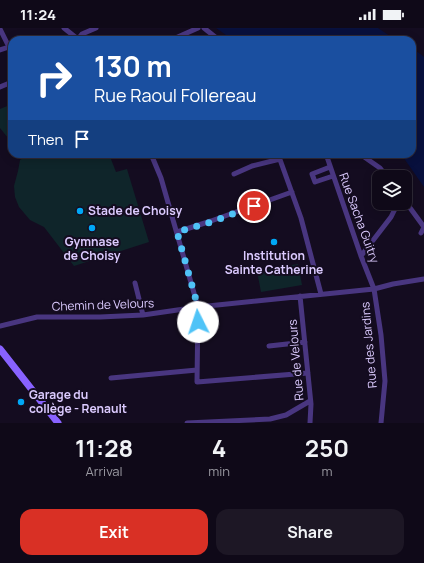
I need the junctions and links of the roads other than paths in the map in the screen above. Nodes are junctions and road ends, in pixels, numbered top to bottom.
1 (64, 28) edge
2 (96, 28) edge
3 (198, 28) edge
4 (204, 28) edge
5 (0, 29) edge
6 (73, 36) edge
7 (81, 36) edge
8 (180, 36) edge
9 (214, 36) edge
10 (8, 45) edge
11 (153, 158) edge
12 (276, 158) edge
13 (279, 158) edge
14 (327, 158) edge
15 (366, 158) edge
16 (330, 167) junction
17 (382, 170) edge
18 (234, 174) dead end
19 (333, 176) junction
20 (292, 192) junction
21 (394, 210) edge
22 (412, 210) edge
23 (177, 232) junction
24 (421, 233) dead end
25 (361, 256) junction
26 (424, 279) edge
27 (135, 283) dead end
28 (374, 289) junction
29 (321, 294) junction
30 (300, 296) junction
31 (198, 307) junction
32 (143, 315) junction
33 (0, 326) edge
34 (305, 342) junction
35 (269, 346) dead end
36 (0, 349) edge
37 (198, 370) junction
38 (308, 373) junction
39 (111, 378) dead end
40 (310, 402) junction
41 (58, 423) edge
42 (187, 423) edge
43 (196, 423) edge
44 (310, 423) edge
45 (381, 423) edge

1 - 6 street
2 - 7 street
3 - 8 street
4 - 9 street
5 - 10 street
11 - 23 street
12 - 18 street
13 - 20 street
14 - 16 street, Rue Sacha Guitry
15 - 17 street
16 - 19 street, Rue Sacha Guitry
16 - 19 street
19 - 25 street, Rue Sacha Guitry
20 - 23 street
20 - 29 street
21 - 25 street
22 - 24 street
23 - 31 street
25 - 28 street, Rue Sacha Guitry
26 - 28 street, Chemin de Velours
27 - 32 street
28 - 29 street, Chemin de Velours
28 - 45 street, Rue des Jardins
29 - 30 street, Chemin de Velours
30 - 31 street, Chemin de Velours
30 - 34 street, Rue de Velours
31 - 32 street, Chemin de Velours
31 - 37 street
32 - 33 street, Chemin de Velours
34 - 35 street
34 - 38 street, Rue de Velours
36 - 41 main road
37 - 38 street
37 - 39 street
38 - 40 street, Rue de Velours
40 - 43 street
40 - 44 street, Rue de Velours
42 - 43 street

